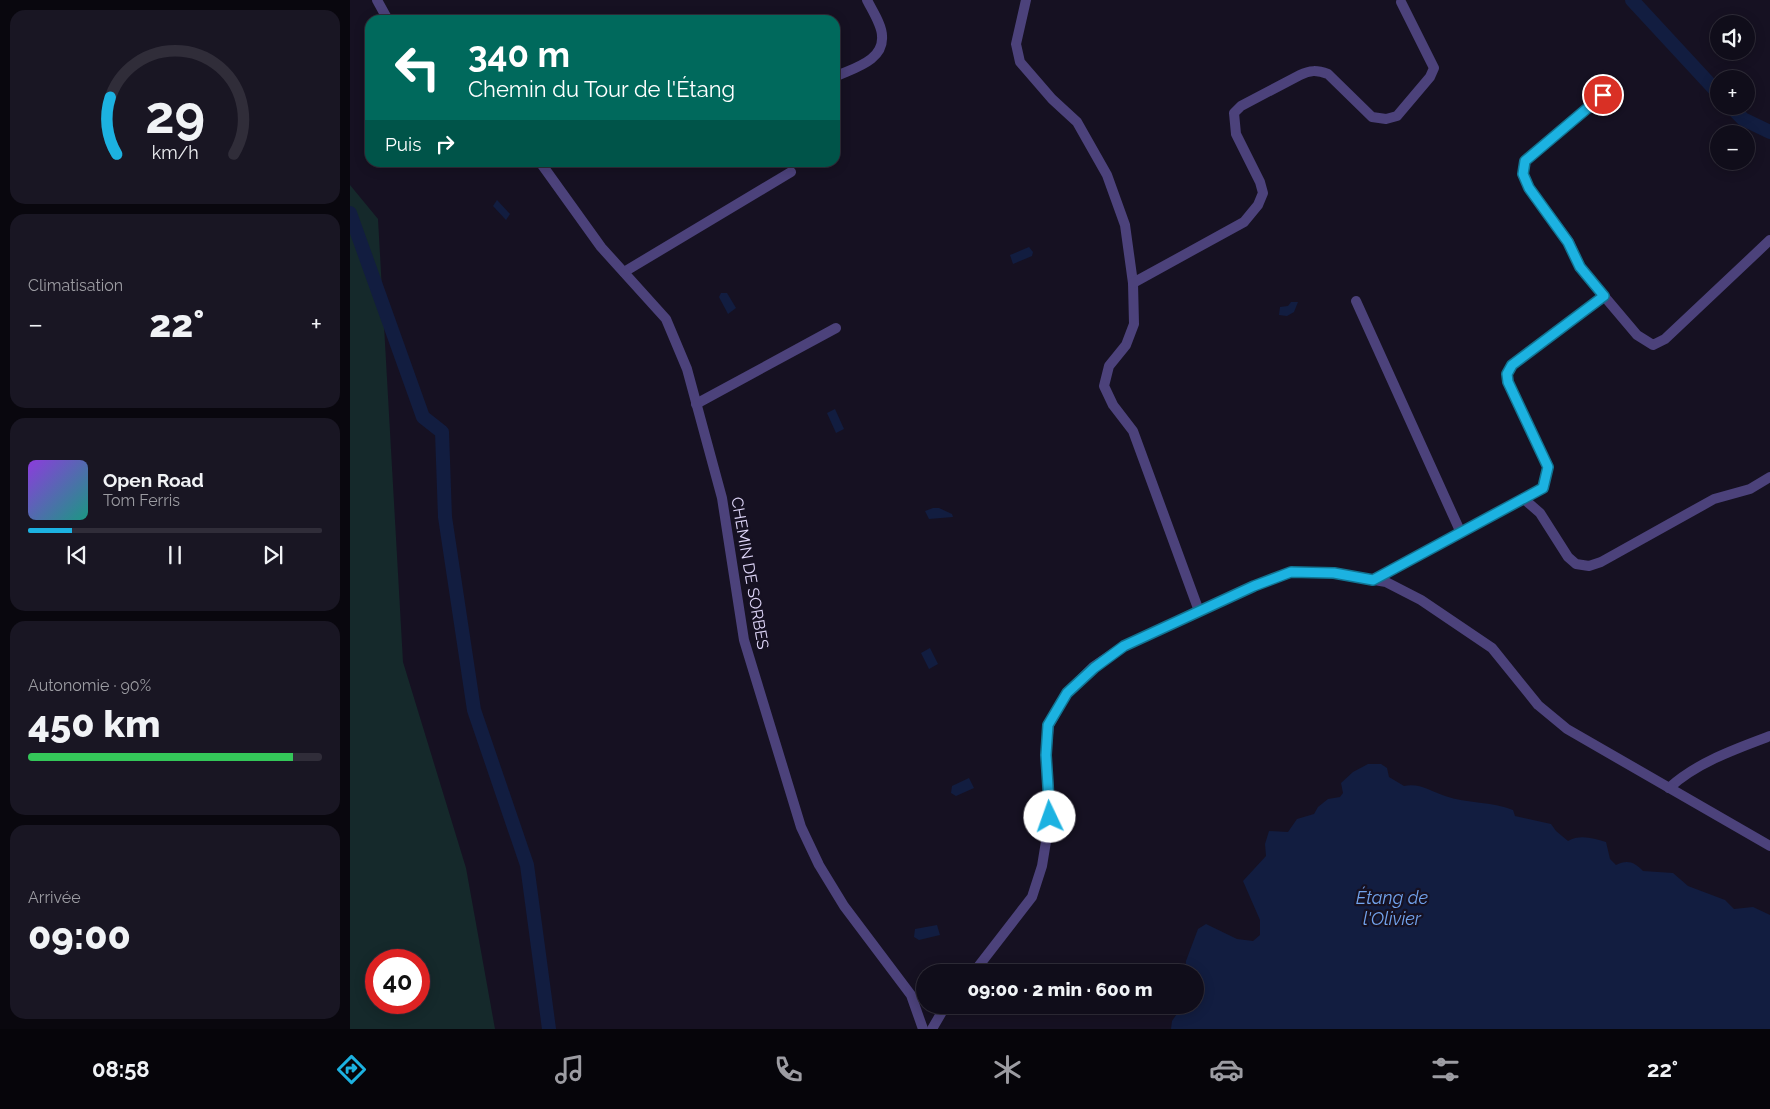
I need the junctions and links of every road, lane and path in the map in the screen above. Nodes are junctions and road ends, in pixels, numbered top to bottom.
1 (377, 0) edge
2 (867, 0) edge
3 (1026, 0) edge
4 (1401, 2) dead end
5 (385, 15) edge
6 (840, 74) edge
7 (1603, 95) dead end
8 (544, 167) edge
9 (791, 172) dead end
10 (1770, 240) edge
11 (624, 272) junction
12 (1134, 283) junction
13 (1604, 296) junction
14 (1356, 301) dead end
15 (836, 328) dead end
16 (696, 404) junction
17 (1770, 476) edge
18 (1524, 498) junction
19 (1461, 532) junction
20 (1373, 580) junction
21 (1199, 611) junction
22 (1770, 736) edge
23 (1669, 788) junction
24 (1770, 846) edge
25 (981, 964) edge
26 (941, 1014) edge
27 (923, 1029) edge
28 (932, 1029) edge

1 - 5 street
2 - 6 street
3 - 12 street
4 - 12 street
7 - 13 street
8 - 11 street, CHEMIN DE SORBES
9 - 11 street
10 - 13 street
11 - 16 street, CHEMIN DE SORBES
12 - 21 street
13 - 18 street
14 - 19 street
15 - 16 street
16 - 27 street, CHEMIN DE SORBES
17 - 18 street
18 - 19 street
19 - 20 street
20 - 21 street
20 - 23 street
21 - 25 street
22 - 23 street
23 - 24 street
26 - 28 street

